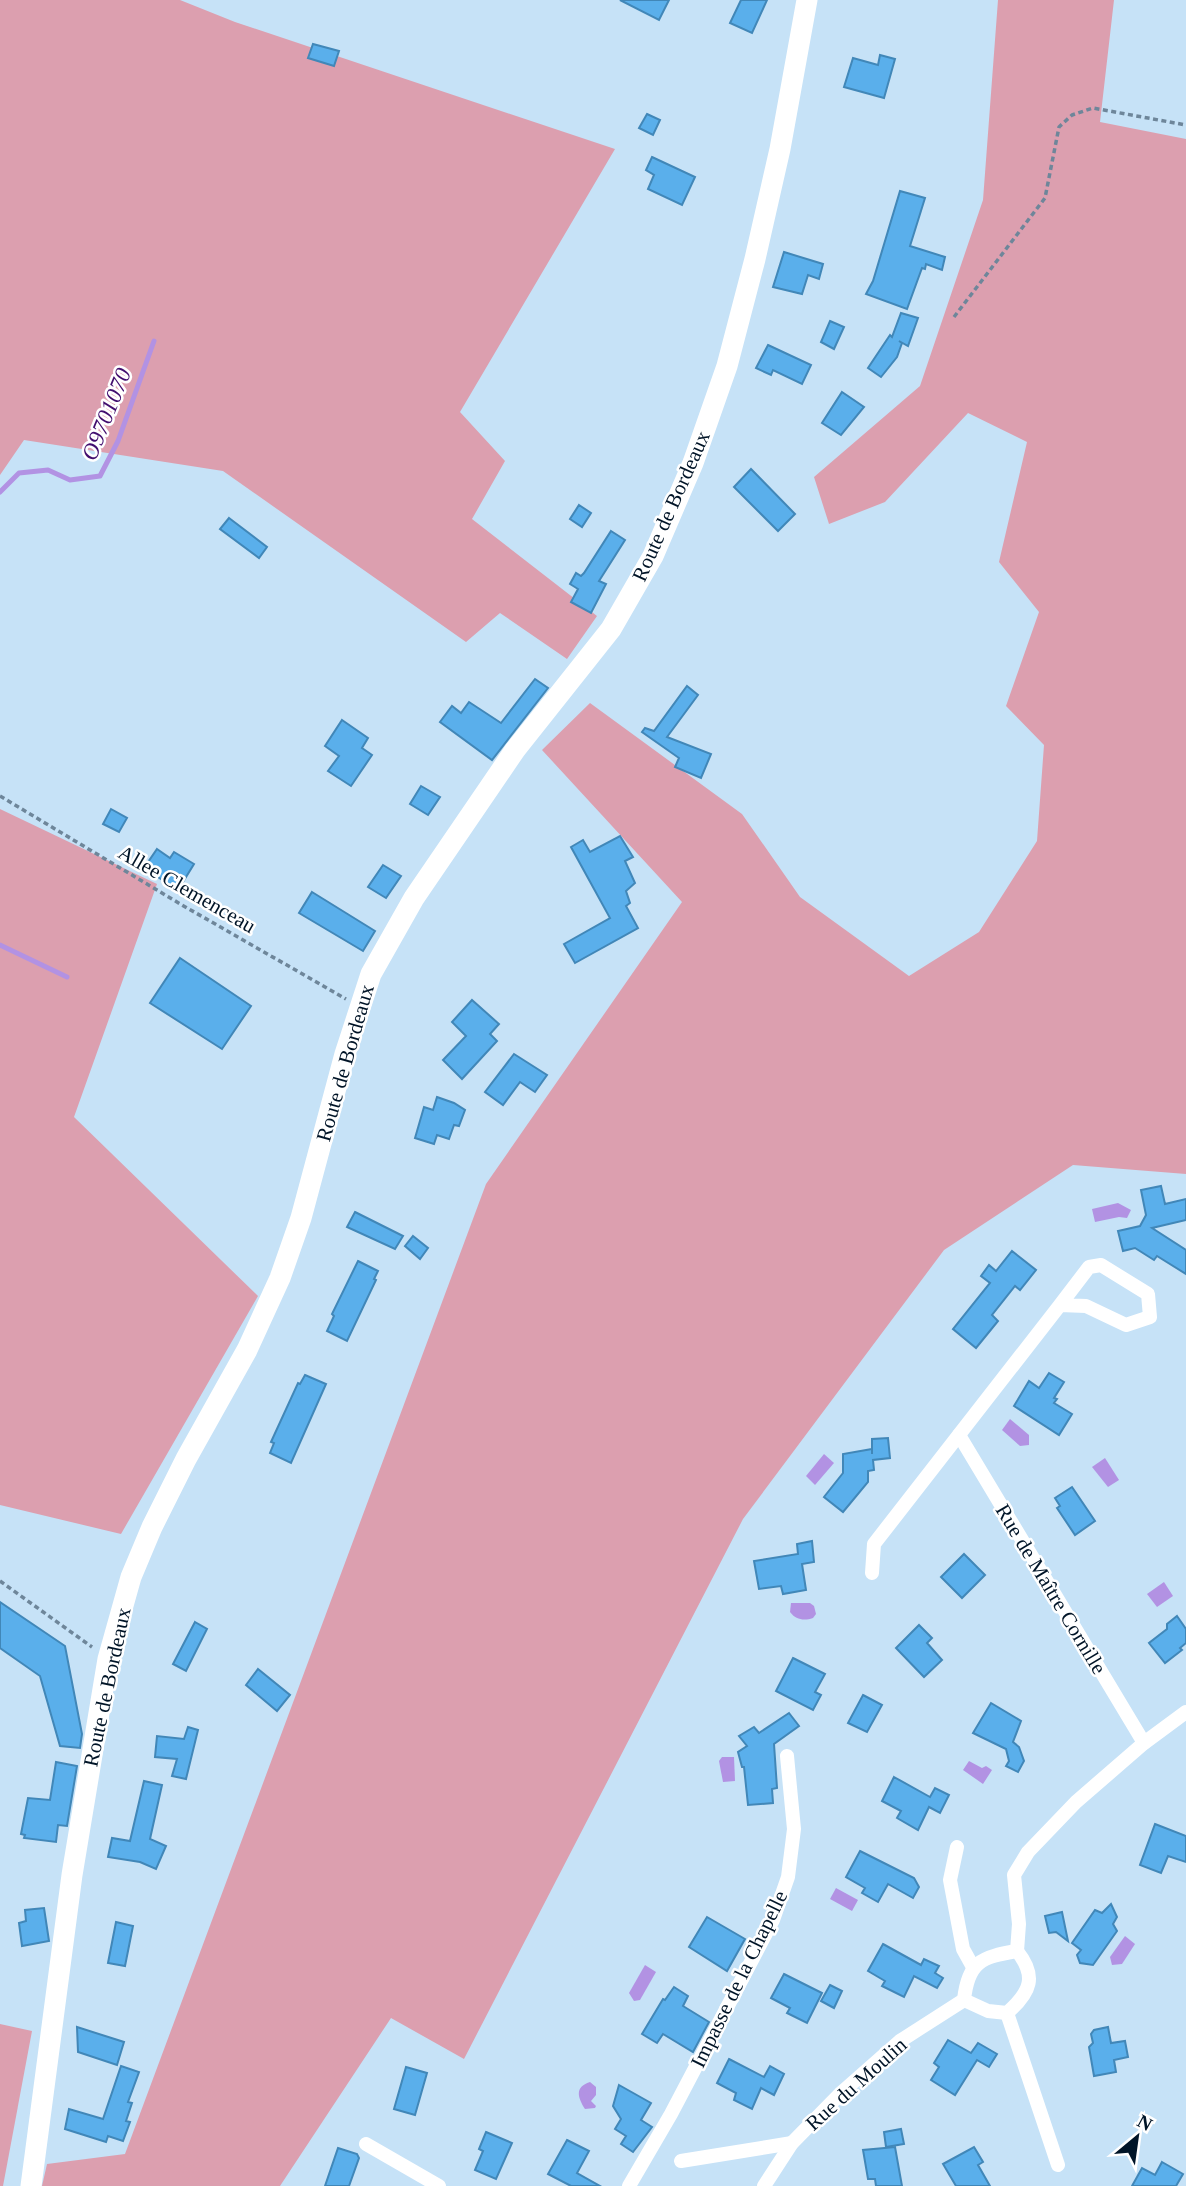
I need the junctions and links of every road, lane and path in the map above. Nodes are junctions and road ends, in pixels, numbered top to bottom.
1 (807, 0) edge
2 (1186, 125) edge
3 (954, 317) dead end
4 (0, 796) edge
5 (360, 1007) junction
6 (1060, 1305) junction
7 (959, 1435) junction
8 (872, 1573) dead end
9 (0, 1581) edge
10 (108, 1660) junction
11 (1186, 1712) edge
12 (1144, 1743) junction
13 (788, 1756) dead end
14 (957, 1847) dead end
15 (1017, 1951) junction
16 (973, 1967) junction
17 (964, 2000) junction
18 (1007, 2013) junction
19 (792, 2143) junction
20 (366, 2144) dead end
21 (681, 2161) dead end
22 (1058, 2165) dead end
23 (30, 2186) edge
24 (439, 2186) edge
25 (629, 2186) edge
26 (764, 2186) edge

1 - 5 street, Route de Bordeaux
2 - 3 path
4 - 5 path, Allee Clemenceau
5 - 10 street, Route de Bordeaux
6 - 6 street
6 - 7 street
7 - 8 street
7 - 12 street, Rue de Maître Cornille
9 - 10 path
10 - 23 street, Route de Bordeaux
11 - 12 street
12 - 15 street
13 - 25 street, Impasse de la Chapelle
14 - 16 street
15 - 16 street
15 - 18 street
16 - 17 street
17 - 18 street
17 - 19 street, Rue du Moulin
18 - 22 street
19 - 21 street
19 - 26 street, Rue du Moulin
20 - 24 street

